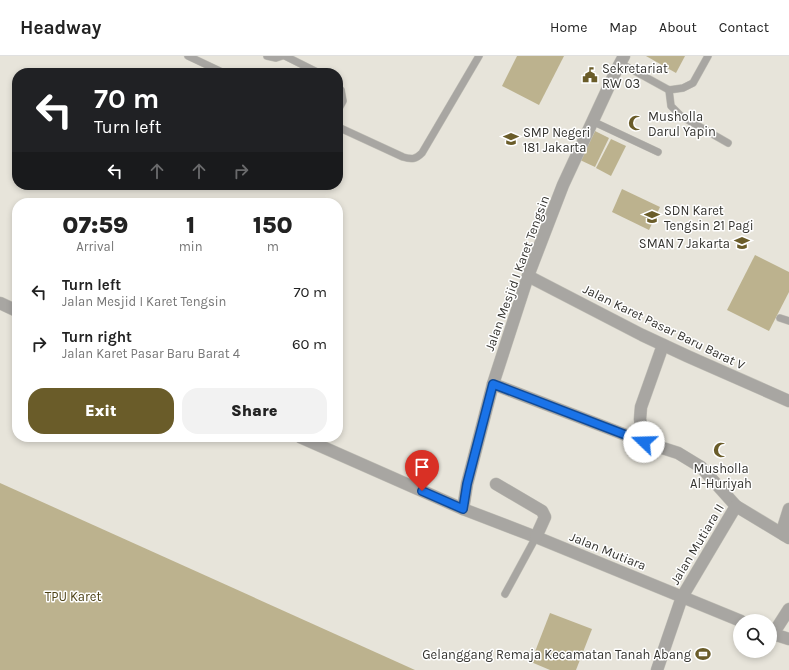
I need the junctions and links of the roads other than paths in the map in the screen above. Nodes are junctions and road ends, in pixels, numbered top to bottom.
1 (188, 56) edge
2 (267, 56) edge
3 (282, 56) edge
4 (285, 56) edge
5 (479, 56) edge
6 (708, 56) edge
7 (621, 58) edge
8 (213, 68) edge
9 (309, 68) edge
10 (669, 90) junction
11 (592, 122) junction
12 (343, 129) edge
13 (728, 143) dead end
14 (658, 152) dead end
15 (528, 276) junction
16 (0, 303) edge
17 (12, 309) edge
18 (780, 318) dead end
19 (789, 321) edge
20 (663, 345) junction
21 (493, 384) junction
22 (789, 401) edge
23 (311, 442) edge
24 (644, 442) junction
25 (496, 484) dead end
26 (736, 506) junction
27 (463, 509) junction
28 (789, 509) edge
29 (786, 536) edge
30 (536, 537) junction
31 (505, 594) dead end
32 (682, 597) junction
33 (789, 609) edge
34 (733, 618) edge
35 (777, 626) edge
36 (777, 635) edge
37 (789, 639) edge
38 (657, 670) edge

1 - 8 lane
2 - 3 lane
4 - 9 lane
5 - 12 lane
6 - 10 lane
7 - 10 lane
7 - 11 street, Jalan Mesjid I Karet Tengsin
10 - 13 lane
11 - 14 lane
11 - 15 street, Jalan Mesjid I Karet Tengsin
15 - 20 street, Jalan Karet Pasar Baru Barat V
15 - 21 street, Jalan Mesjid I Karet Tengsin
16 - 17 street
18 - 19 lane
20 - 22 street, Jalan Karet Pasar Baru Barat V
20 - 24 street
21 - 24 street
21 - 27 street, Jalan Mesjid I Karet Tengsin
23 - 27 street, Jalan Mutiara
24 - 26 street
25 - 30 street
26 - 29 street
26 - 32 street, Jalan Mutiara II
27 - 30 street, Jalan Mutiara
28 - 29 street
30 - 31 lane
30 - 32 street, Jalan Mutiara
32 - 34 street, Jalan Mutiara
32 - 38 street, Jalan Mutiara II
33 - 35 street
36 - 37 street

